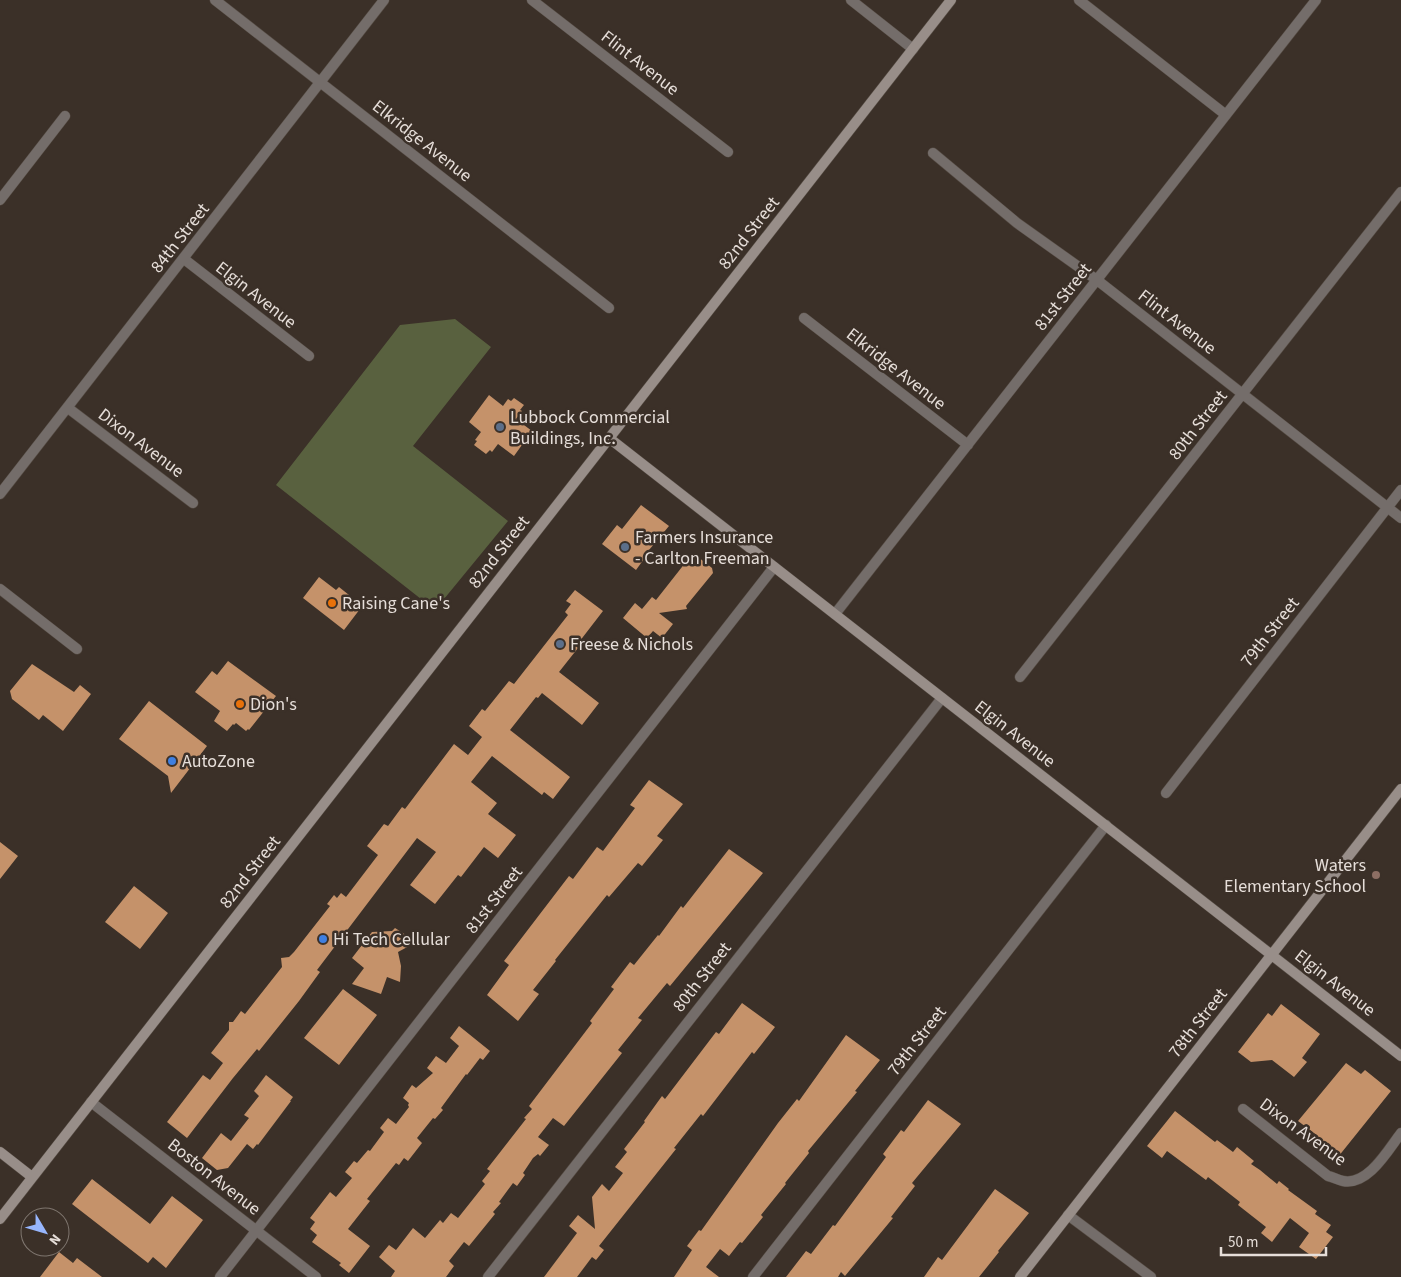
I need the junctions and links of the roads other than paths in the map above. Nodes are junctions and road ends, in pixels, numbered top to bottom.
1 (215, 0) edge
2 (384, 0) edge
3 (532, 0) edge
4 (851, 0) edge
5 (951, 0) edge
6 (1079, 0) edge
7 (1316, 0) edge
8 (913, 49) junction
9 (320, 83) junction
10 (1226, 115) junction
11 (65, 116) dead end
12 (728, 152) dead end
13 (933, 153) dead end
14 (1401, 192) edge
15 (0, 200) edge
16 (184, 259) junction
17 (1097, 280) junction
18 (609, 308) dead end
19 (804, 318) dead end
20 (309, 356) dead end
21 (1242, 394) junction
22 (68, 408) junction
23 (609, 438) junction
24 (968, 445) junction
25 (1401, 490) edge
26 (0, 494) edge
27 (193, 503) dead end
28 (1388, 507) junction
29 (1401, 518) edge
30 (774, 567) junction
31 (0, 588) edge
32 (835, 614) junction
33 (78, 649) dead end
34 (1020, 678) dead end
35 (942, 698) junction
36 (1401, 788) edge
37 (1166, 793) dead end
38 (1106, 825) junction
39 (1272, 955) junction
40 (1401, 1056) edge
41 (91, 1102) junction
42 (1243, 1109) dead end
43 (1401, 1133) edge
44 (0, 1152) edge
45 (32, 1178) junction
46 (1068, 1215) junction
47 (0, 1219) edge
48 (256, 1231) junction
49 (220, 1277) edge
50 (316, 1277) edge
51 (488, 1277) edge
52 (753, 1277) edge
53 (1020, 1277) edge
54 (1152, 1277) edge

1 - 9 street, Elkridge Avenue
2 - 9 street, 84th Street
3 - 12 street, Flint Avenue
4 - 8 street
5 - 8 street, 82nd Street
6 - 10 street
7 - 10 street, 81st Street
8 - 23 street, 82nd Street
9 - 16 street, 84th Street
9 - 18 street, Elkridge Avenue
10 - 17 street, 81st Street
11 - 15 street
13 - 17 street, Flint Avenue
14 - 21 street, 80th Street
16 - 20 street, Elgin Avenue
16 - 22 street, 84th Street
17 - 21 street, Flint Avenue
17 - 24 street, 81st Street
19 - 24 street, Elkridge Avenue
21 - 28 street, Flint Avenue
21 - 34 street, 80th Street
22 - 26 street, 84th Street
22 - 27 street, Dixon Avenue
23 - 30 street, Elgin Avenue
23 - 41 street, 82nd Street
24 - 32 street, 81st Street
25 - 28 street, 79th Street
28 - 29 street, Flint Avenue
28 - 37 street, 79th Street
30 - 32 street, Elgin Avenue
30 - 48 street, 81st Street
31 - 33 street
32 - 35 street, Elgin Avenue
35 - 38 street, Elgin Avenue
35 - 51 street, 80th Street
36 - 39 street, 78th Street
38 - 39 street, Elgin Avenue
38 - 52 street, 79th Street
39 - 40 street, Elgin Avenue
39 - 46 street, 78th Street
41 - 45 street, 82nd Street
41 - 48 street, Boston Avenue
42 - 43 street, Dixon Avenue
44 - 45 street
45 - 47 street, 82nd Street
46 - 53 street, 78th Street
46 - 54 street
48 - 49 street, 81st Street
48 - 50 street, Boston Avenue

